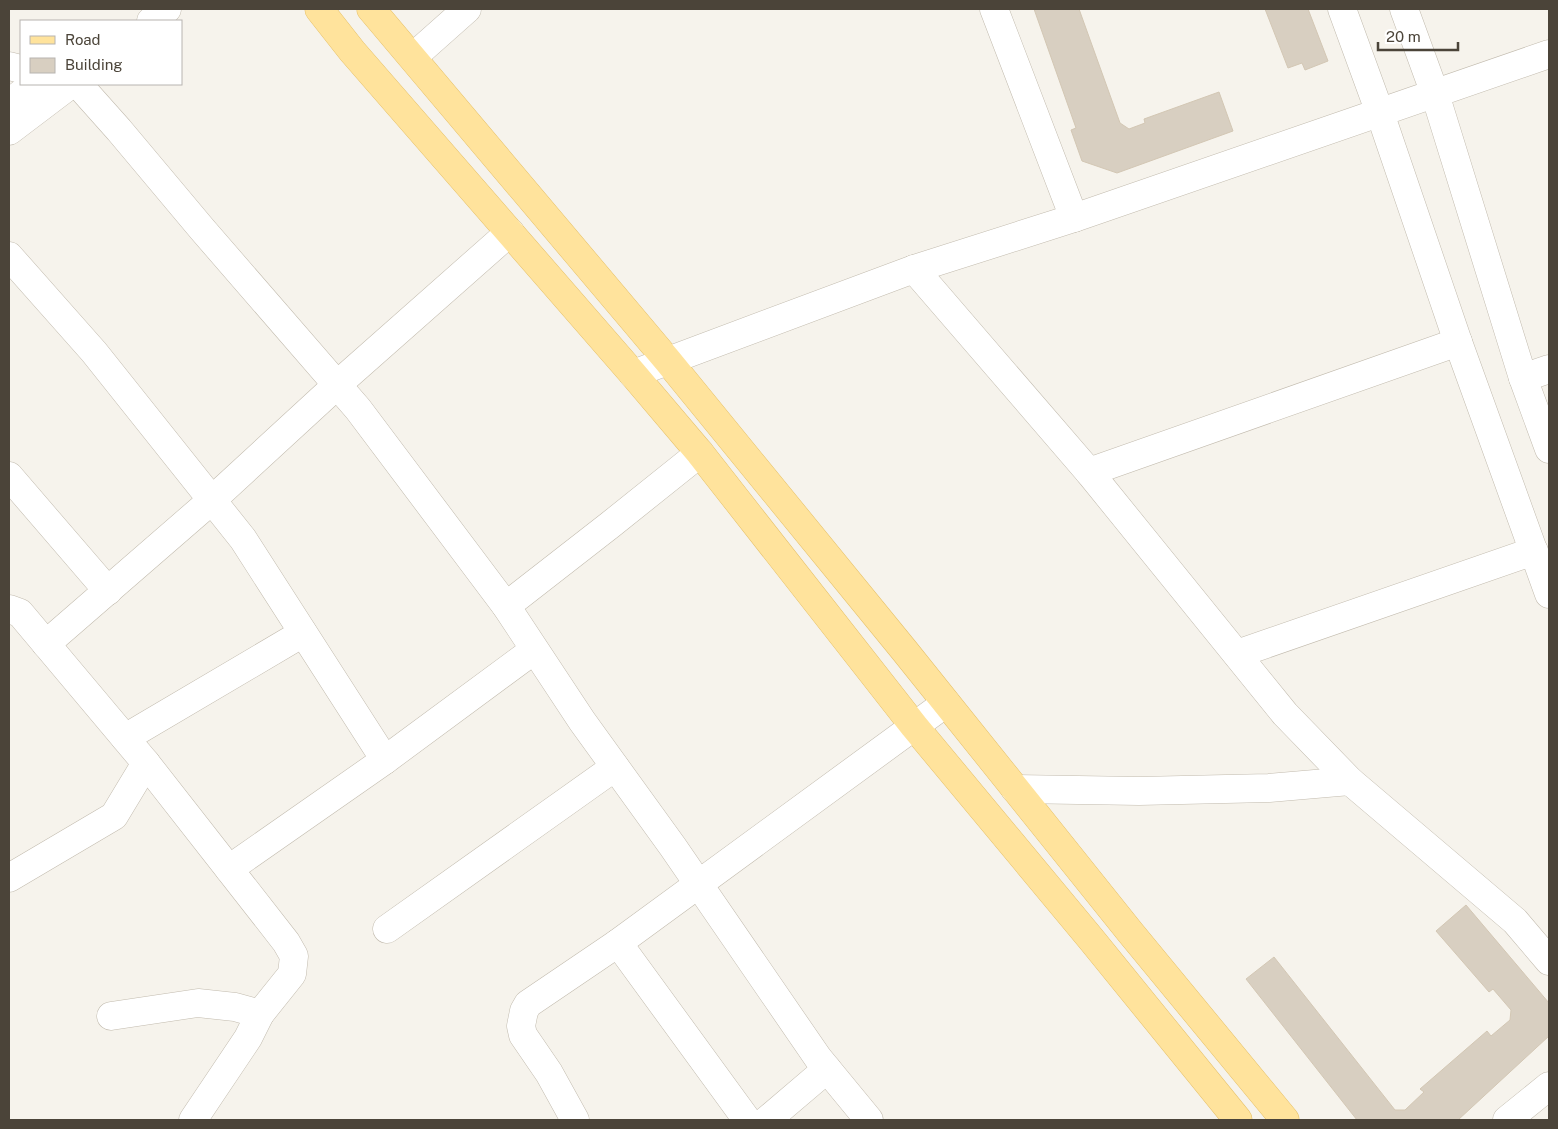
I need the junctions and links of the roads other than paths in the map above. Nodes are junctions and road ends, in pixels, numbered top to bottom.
1 (167, 9) edge
2 (319, 9) edge
3 (371, 9) edge
4 (468, 9) edge
5 (994, 9) edge
6 (1342, 9) edge
7 (1404, 9) edge
8 (152, 20) edge
9 (1549, 54) edge
10 (413, 58) junction
11 (33, 85) edge
12 (70, 85) edge
13 (79, 85) edge
14 (1435, 94) junction
15 (9, 103) edge
16 (1380, 112) junction
17 (9, 131) edge
18 (1074, 218) junction
19 (510, 232) junction
20 (9, 256) edge
21 (914, 269) junction
22 (1458, 342) junction
23 (668, 361) junction
24 (1549, 369) edge
25 (634, 374) junction
26 (1523, 378) junction
27 (338, 384) junction
28 (1549, 449) edge
29 (700, 453) junction
30 (1089, 472) junction
31 (9, 476) edge
32 (212, 500) junction
33 (1534, 551) junction
34 (108, 591) junction
35 (1549, 594) edge
36 (506, 606) junction
37 (9, 609) edge
38 (304, 633) junction
39 (46, 644) junction
40 (534, 650) junction
41 (1237, 654) junction
42 (946, 703) junction
43 (914, 726) junction
44 (125, 738) junction
45 (385, 760) junction
46 (146, 763) junction
47 (615, 767) junction
48 (1350, 780) junction
49 (1015, 789) junction
50 (229, 868) junction
51 (9, 878) edge
52 (698, 884) junction
53 (387, 929) dead end
54 (618, 943) junction
55 (1549, 961) edge
56 (260, 1014) junction
57 (111, 1016) dead end
58 (827, 1069) junction
59 (1549, 1086) edge
60 (193, 1120) edge
61 (575, 1120) edge
62 (747, 1120) edge
63 (767, 1120) edge
64 (869, 1120) edge
65 (1238, 1120) edge
66 (1285, 1120) edge
67 (1508, 1120) edge

1 - 8 street
2 - 19 main road
3 - 10 main road
4 - 10 street
5 - 18 street
6 - 16 street
7 - 14 street
9 - 14 street
10 - 23 main road
11 - 15 street
12 - 17 street
13 - 27 street
14 - 16 street
14 - 26 street
16 - 18 street
16 - 22 street
18 - 21 street
19 - 25 main road
19 - 27 street
20 - 32 street
21 - 23 street
21 - 30 street
22 - 30 street
22 - 33 street
23 - 25 street
23 - 42 main road
24 - 26 street
25 - 29 main road
26 - 28 street
27 - 32 street
27 - 36 street
29 - 36 street
29 - 43 main road
30 - 41 street
31 - 34 street
32 - 34 street
32 - 38 street
33 - 35 street
33 - 41 street
34 - 39 street
36 - 40 street
37 - 39 street
38 - 44 street
38 - 45 street
39 - 44 street
40 - 45 street
40 - 47 street
41 - 48 street
42 - 43 street
42 - 49 main road
43 - 52 street
43 - 65 main road
44 - 46 street
45 - 50 street
46 - 50 street
46 - 51 street
47 - 52 street
47 - 53 street
48 - 49 street
48 - 55 street
49 - 66 main road
50 - 56 street
52 - 54 street
52 - 58 street
54 - 61 street
54 - 62 street
56 - 57 street
56 - 60 street
58 - 63 street
58 - 64 street
59 - 67 street

